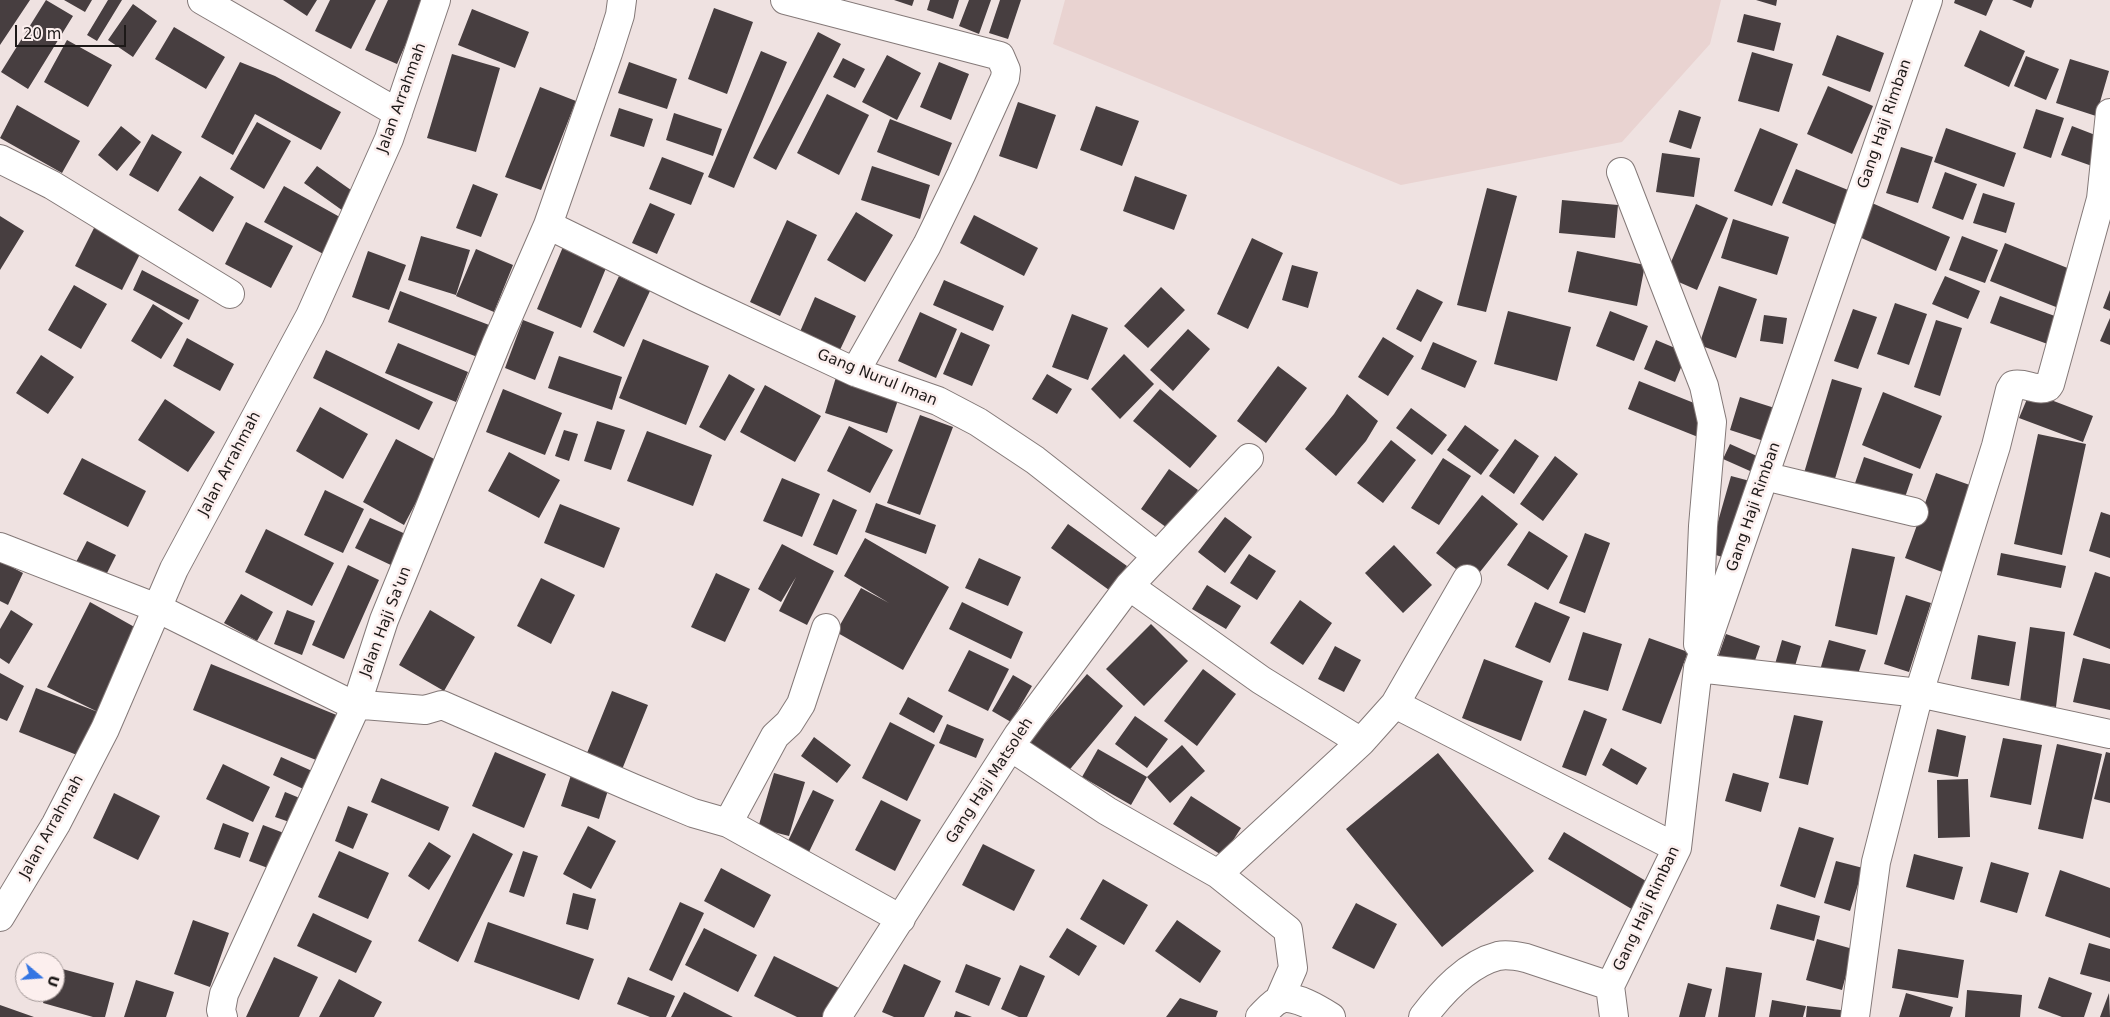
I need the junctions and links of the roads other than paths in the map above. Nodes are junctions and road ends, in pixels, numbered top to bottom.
1 (202, 0) edge
2 (436, 0) edge
3 (622, 0) edge
4 (785, 0) edge
5 (1928, 0) edge
6 (2110, 112) edge
7 (398, 113) junction
8 (0, 159) edge
9 (1621, 172) dead end
10 (2106, 201) edge
11 (548, 225) junction
12 (230, 294) dead end
13 (855, 372) junction
14 (1249, 458) dead end
15 (1764, 476) junction
16 (1914, 512) dead end
17 (0, 547) edge
18 (1156, 555) junction
19 (1466, 579) dead end
20 (1129, 586) junction
21 (157, 608) junction
22 (826, 628) dead end
23 (1698, 668) junction
24 (1920, 693) junction
25 (1396, 704) junction
26 (356, 706) junction
27 (2110, 734) edge
28 (1361, 742) junction
29 (1010, 746) junction
30 (728, 823) junction
31 (1677, 848) junction
32 (1218, 874) junction
33 (0, 917) edge
34 (901, 919) junction
35 (1610, 986) junction
36 (1269, 1008) edge
37 (223, 1017) edge
38 (837, 1017) edge
39 (1332, 1017) edge
40 (1423, 1017) edge
41 (1614, 1017) edge
42 (1855, 1017) edge

1 - 7 street
2 - 7 street, Jalan Arrahmah
3 - 11 street, Jalan Haji Sa'un
4 - 13 street
5 - 15 street, Gang Haji Rimban
6 - 10 street
7 - 21 street, Jalan Arrahmah
8 - 12 street
9 - 23 street
10 - 24 street
11 - 13 street, Gang Nurul Iman
11 - 26 street, Jalan Haji Sa'un
13 - 18 street, Gang Nurul Iman
14 - 18 street, Gang Haji Matsoleh
15 - 16 street
15 - 23 street, Gang Haji Rimban
17 - 21 street
18 - 20 street, Gang Haji Matsoleh
19 - 25 street
20 - 28 street
20 - 29 street, Gang Haji Matsoleh
21 - 26 street
21 - 33 street, Jalan Arrahmah
22 - 30 street
23 - 24 street
23 - 31 street, Gang Haji Rimban
24 - 27 street
24 - 42 street
25 - 28 street
25 - 31 street
26 - 30 street
26 - 37 street, Jalan Haji Sa'un
28 - 32 street
29 - 32 street
29 - 34 street, Gang Haji Matsoleh
30 - 34 street
31 - 35 street, Gang Haji Rimban
32 - 36 street
34 - 38 street, Gang Haji Matsoleh
35 - 40 street
35 - 41 street, Gang Haji Rimban
36 - 39 street

